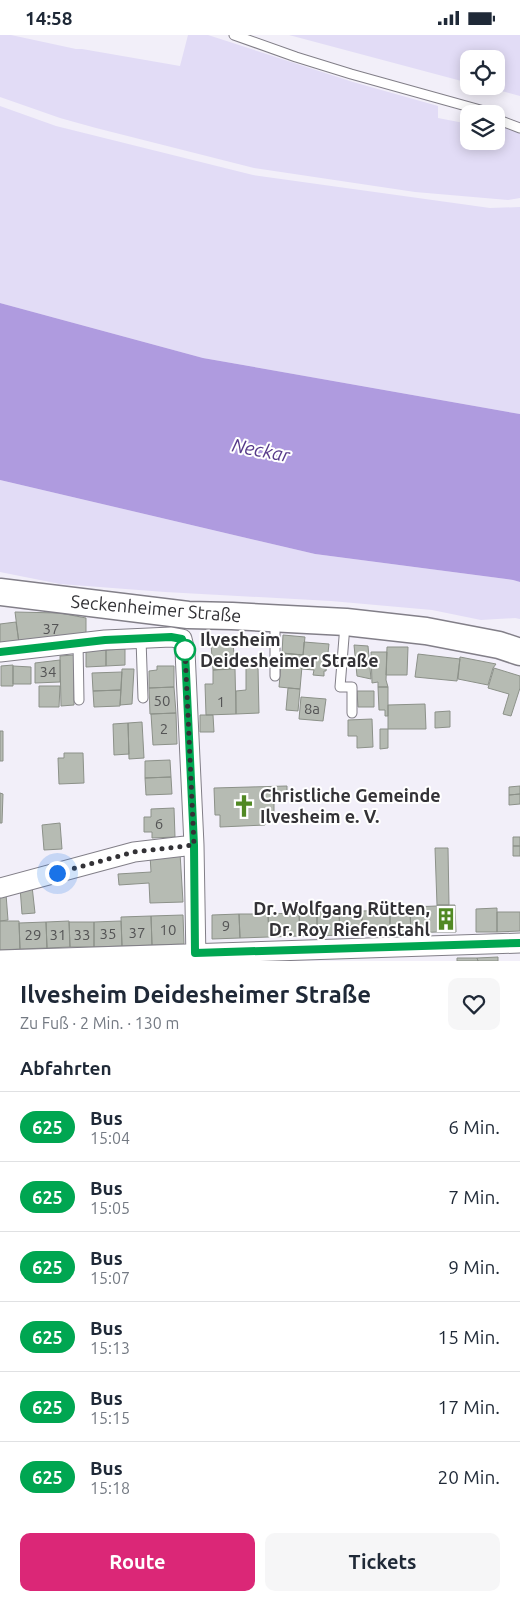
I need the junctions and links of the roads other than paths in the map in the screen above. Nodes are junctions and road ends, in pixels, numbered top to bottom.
1 (234, 35) edge
2 (463, 105) edge
3 (505, 122) edge
4 (520, 128) edge
5 (0, 592) edge
6 (275, 618) junction
7 (346, 622) junction
8 (141, 639) junction
9 (78, 643) junction
10 (0, 652) edge
11 (520, 652) edge
12 (275, 676) dead end
13 (142, 698) dead end
14 (79, 700) dead end
15 (352, 713) dead end
16 (194, 845) junction
17 (0, 888) edge
18 (520, 943) edge
19 (195, 957) edge
20 (0, 959) edge

1 - 2 lane
3 - 4 lane
5 - 6 main road, Seckenheimer Straße
6 - 7 main road, Seckenheimer Straße
6 - 12 lane
7 - 11 main road, Seckenheimer Straße
7 - 15 lane
8 - 9 street
8 - 13 lane
8 - 16 street
9 - 10 street
9 - 14 lane
16 - 17 street
16 - 19 street
18 - 19 street
19 - 20 street

